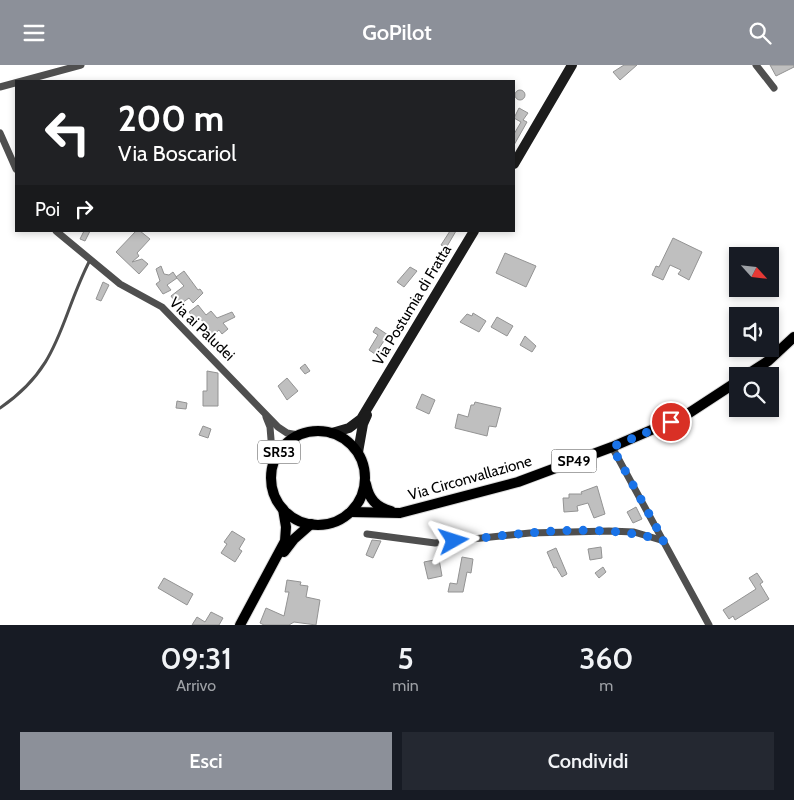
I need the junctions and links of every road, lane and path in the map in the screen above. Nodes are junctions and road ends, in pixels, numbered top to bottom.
1 (81, 65) edge
2 (572, 65) edge
3 (756, 65) edge
4 (26, 80) edge
5 (15, 83) edge
6 (0, 87) edge
7 (774, 88) dead end
8 (0, 133) edge
9 (515, 162) edge
10 (15, 167) edge
11 (57, 232) edge
12 (473, 232) edge
13 (90, 260) junction
14 (794, 337) edge
15 (759, 367) edge
16 (729, 387) edge
17 (376, 395) junction
18 (0, 408) edge
19 (264, 412) junction
20 (332, 433) junction
21 (298, 435) junction
22 (612, 447) junction
23 (358, 452) junction
24 (274, 464) junction
25 (365, 482) junction
26 (283, 509) junction
27 (351, 512) junction
28 (400, 513) junction
29 (311, 524) junction
30 (367, 534) dead end
31 (664, 541) junction
32 (276, 562) junction
33 (240, 625) edge
34 (709, 625) edge

1 - 4 street
2 - 9 main road
3 - 7 street
5 - 6 street
8 - 10 street
11 - 13 street, Via ai Paludei
12 - 17 main road, Via Postumia di Fratta / SR53
13 - 18 lane
13 - 19 street, Via ai Paludei
14 - 15 main road
16 - 22 main road, Via Circonvallazione / SP49
17 - 20 main road, Via Postumia di Fratta / SR53
17 - 23 main road, Via Postumia di Fratta / SR53
19 - 21 street, Via ai Paludei
19 - 24 street
20 - 21 main road, SR53
20 - 23 main road
21 - 24 main road, SR53
22 - 28 main road, Via Circonvallazione / SP49
22 - 31 street
23 - 25 main road, SR53
24 - 26 main road, SR53
25 - 27 main road
25 - 28 main road, Via Circonvallazione
26 - 29 main road
26 - 32 main road, SR53
27 - 28 main road, Via Circonvallazione / SP49
27 - 29 main road
29 - 32 main road, SR53
30 - 31 street
31 - 34 street
32 - 33 main road, SR53

